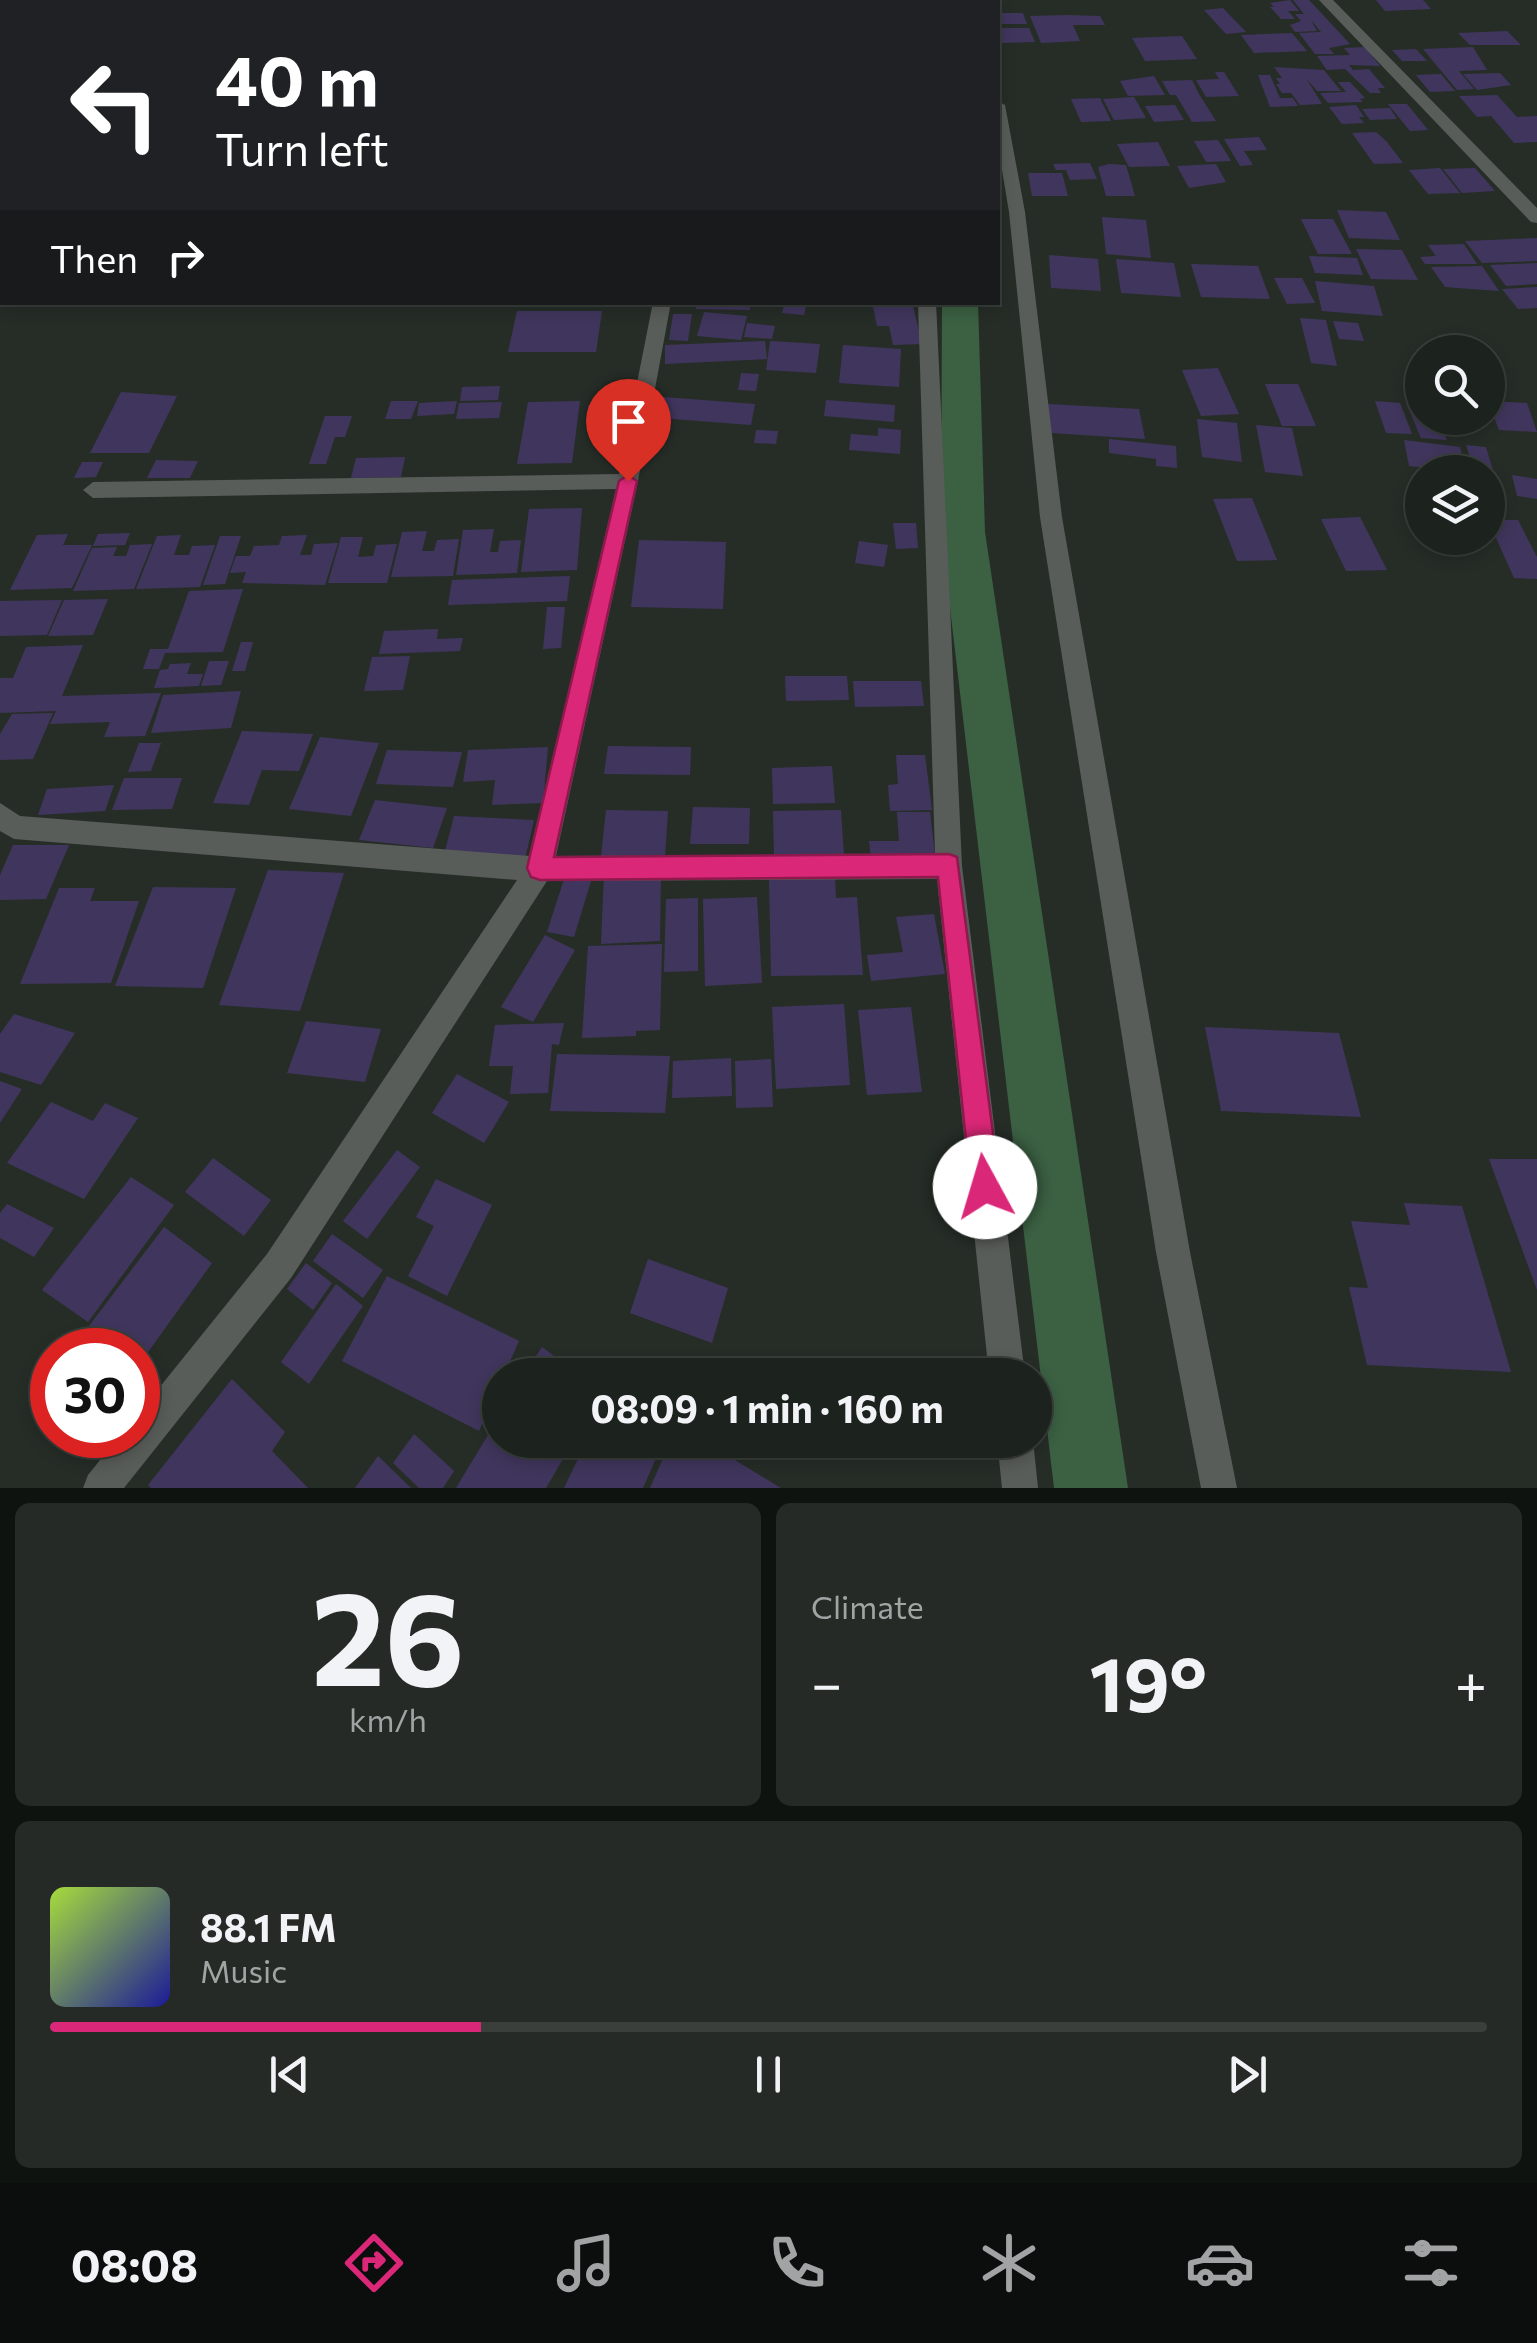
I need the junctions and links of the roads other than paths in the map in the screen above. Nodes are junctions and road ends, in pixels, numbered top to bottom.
1 (1326, 0) edge
2 (1000, 116) edge
3 (1537, 218) edge
4 (661, 305) edge
5 (927, 305) edge
6 (628, 481) junction
7 (93, 490) dead end
8 (0, 815) edge
9 (949, 866) junction
10 (540, 868) junction
11 (1005, 1358) edge
12 (1017, 1458) edge
13 (101, 1488) edge
14 (1020, 1488) edge
15 (1219, 1488) edge

1 - 3 street
2 - 15 street
4 - 6 street
5 - 9 street
6 - 7 street
6 - 10 street
8 - 10 street
9 - 10 street
9 - 11 street
10 - 13 street
12 - 14 street

